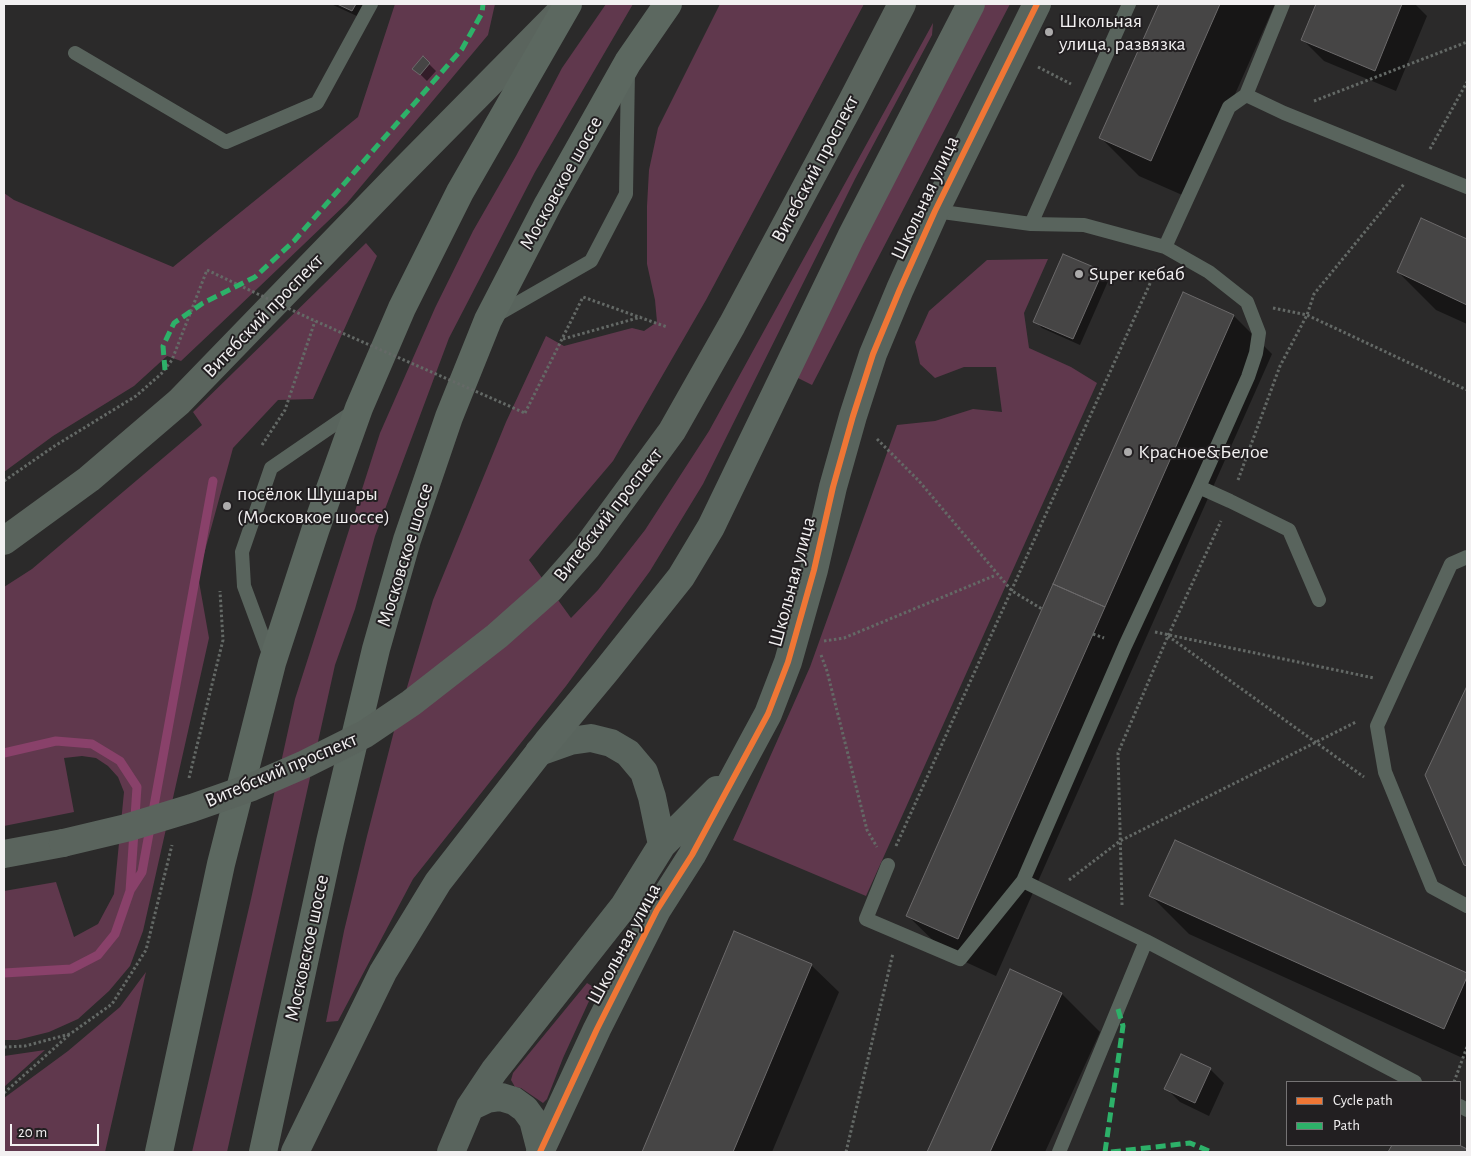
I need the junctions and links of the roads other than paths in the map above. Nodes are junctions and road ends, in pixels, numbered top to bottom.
1 (371, 4) edge
2 (668, 4) edge
3 (902, 4) edge
4 (971, 4) edge
5 (1037, 4) edge
6 (1129, 4) edge
7 (1283, 4) edge
8 (567, 5) edge
9 (75, 53) dead end
10 (628, 62) junction
11 (1246, 95) junction
12 (1467, 187) edge
13 (935, 211) junction
14 (1030, 224) junction
15 (1165, 247) junction
16 (488, 320) junction
17 (359, 408) junction
18 (1199, 487) junction
19 (4, 541) edge
20 (1467, 557) edge
21 (1319, 600) dead end
22 (272, 663) junction
23 (539, 752) junction
24 (740, 768) junction
25 (662, 845) junction
26 (4, 854) edge
27 (888, 865) road end
28 (1023, 881) junction
29 (1467, 906) edge
30 (1146, 941) junction
31 (1413, 1081) edge
32 (470, 1107) junction
33 (541, 1151) edge
34 (159, 1152) edge
35 (263, 1152) edge
36 (294, 1152) edge
37 (451, 1152) edge
38 (1060, 1152) edge

1 - 9 lane
2 - 10 highway, Московское шоссе
3 - 26 main road, Витебский проспект, bridge
4 - 23 main road
5 - 13 street, Школьная улица
6 - 14 lane
7 - 11 lane
8 - 17 highway
8 - 19 main road, Витебский проспект
10 - 16 highway, Московское шоссе
10 - 16 lane
11 - 12 lane
11 - 15 lane
13 - 14 lane
13 - 24 street, Школьная улица
14 - 15 lane
15 - 18 lane
16 - 35 highway, Московское шоссе
17 - 22 highway
17 - 22 lane
18 - 21 lane
18 - 28 lane
20 - 29 lane
22 - 34 highway
23 - 25 street
23 - 36 main road
24 - 25 street, Школьная улица
24 - 33 street, Школьная улица
25 - 32 street, Школьная улица
27 - 28 lane
28 - 30 lane
30 - 31 lane
30 - 38 lane
32 - 33 street
32 - 37 street, Школьная улица

